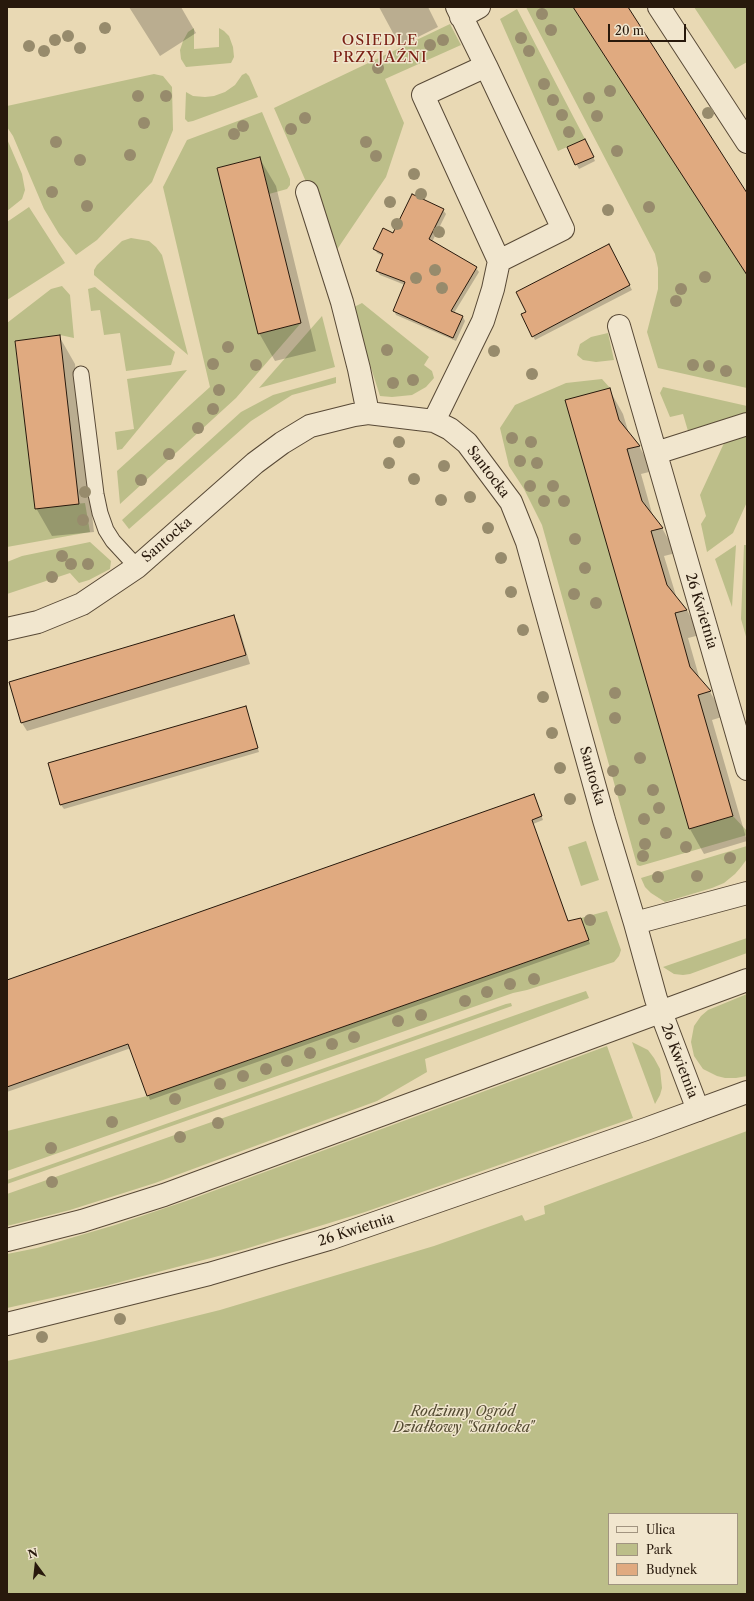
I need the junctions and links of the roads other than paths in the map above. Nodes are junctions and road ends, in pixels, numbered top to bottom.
1 (659, 7) edge
2 (466, 10) edge
3 (486, 66) junction
4 (747, 142) edge
5 (307, 192) dead end
6 (499, 261) junction
7 (619, 326) dead end
8 (81, 374) dead end
9 (368, 414) junction
10 (434, 421) junction
11 (747, 424) edge
12 (656, 453) junction
13 (137, 567) junction
14 (7, 629) edge
15 (747, 769) edge
16 (747, 893) edge
17 (636, 923) junction
18 (747, 980) edge
19 (660, 1012) junction
20 (747, 1092) edge
21 (698, 1110) junction
22 (7, 1240) edge
23 (7, 1324) edge

1 - 4 street
2 - 3 street
3 - 6 street
3 - 6 street
5 - 9 street
6 - 10 street
7 - 12 street, 26 Kwietnia
8 - 13 lane
9 - 10 street, Santocka
9 - 13 street, Santocka
10 - 17 street, Santocka
11 - 12 street
12 - 15 street, 26 Kwietnia
13 - 14 street, Santocka
16 - 17 street
17 - 19 street, Santocka
18 - 19 street, 26 Kwietnia
19 - 21 street, 26 Kwietnia
19 - 22 street, 26 Kwietnia
20 - 21 street, 26 Kwietnia
21 - 23 street, 26 Kwietnia

